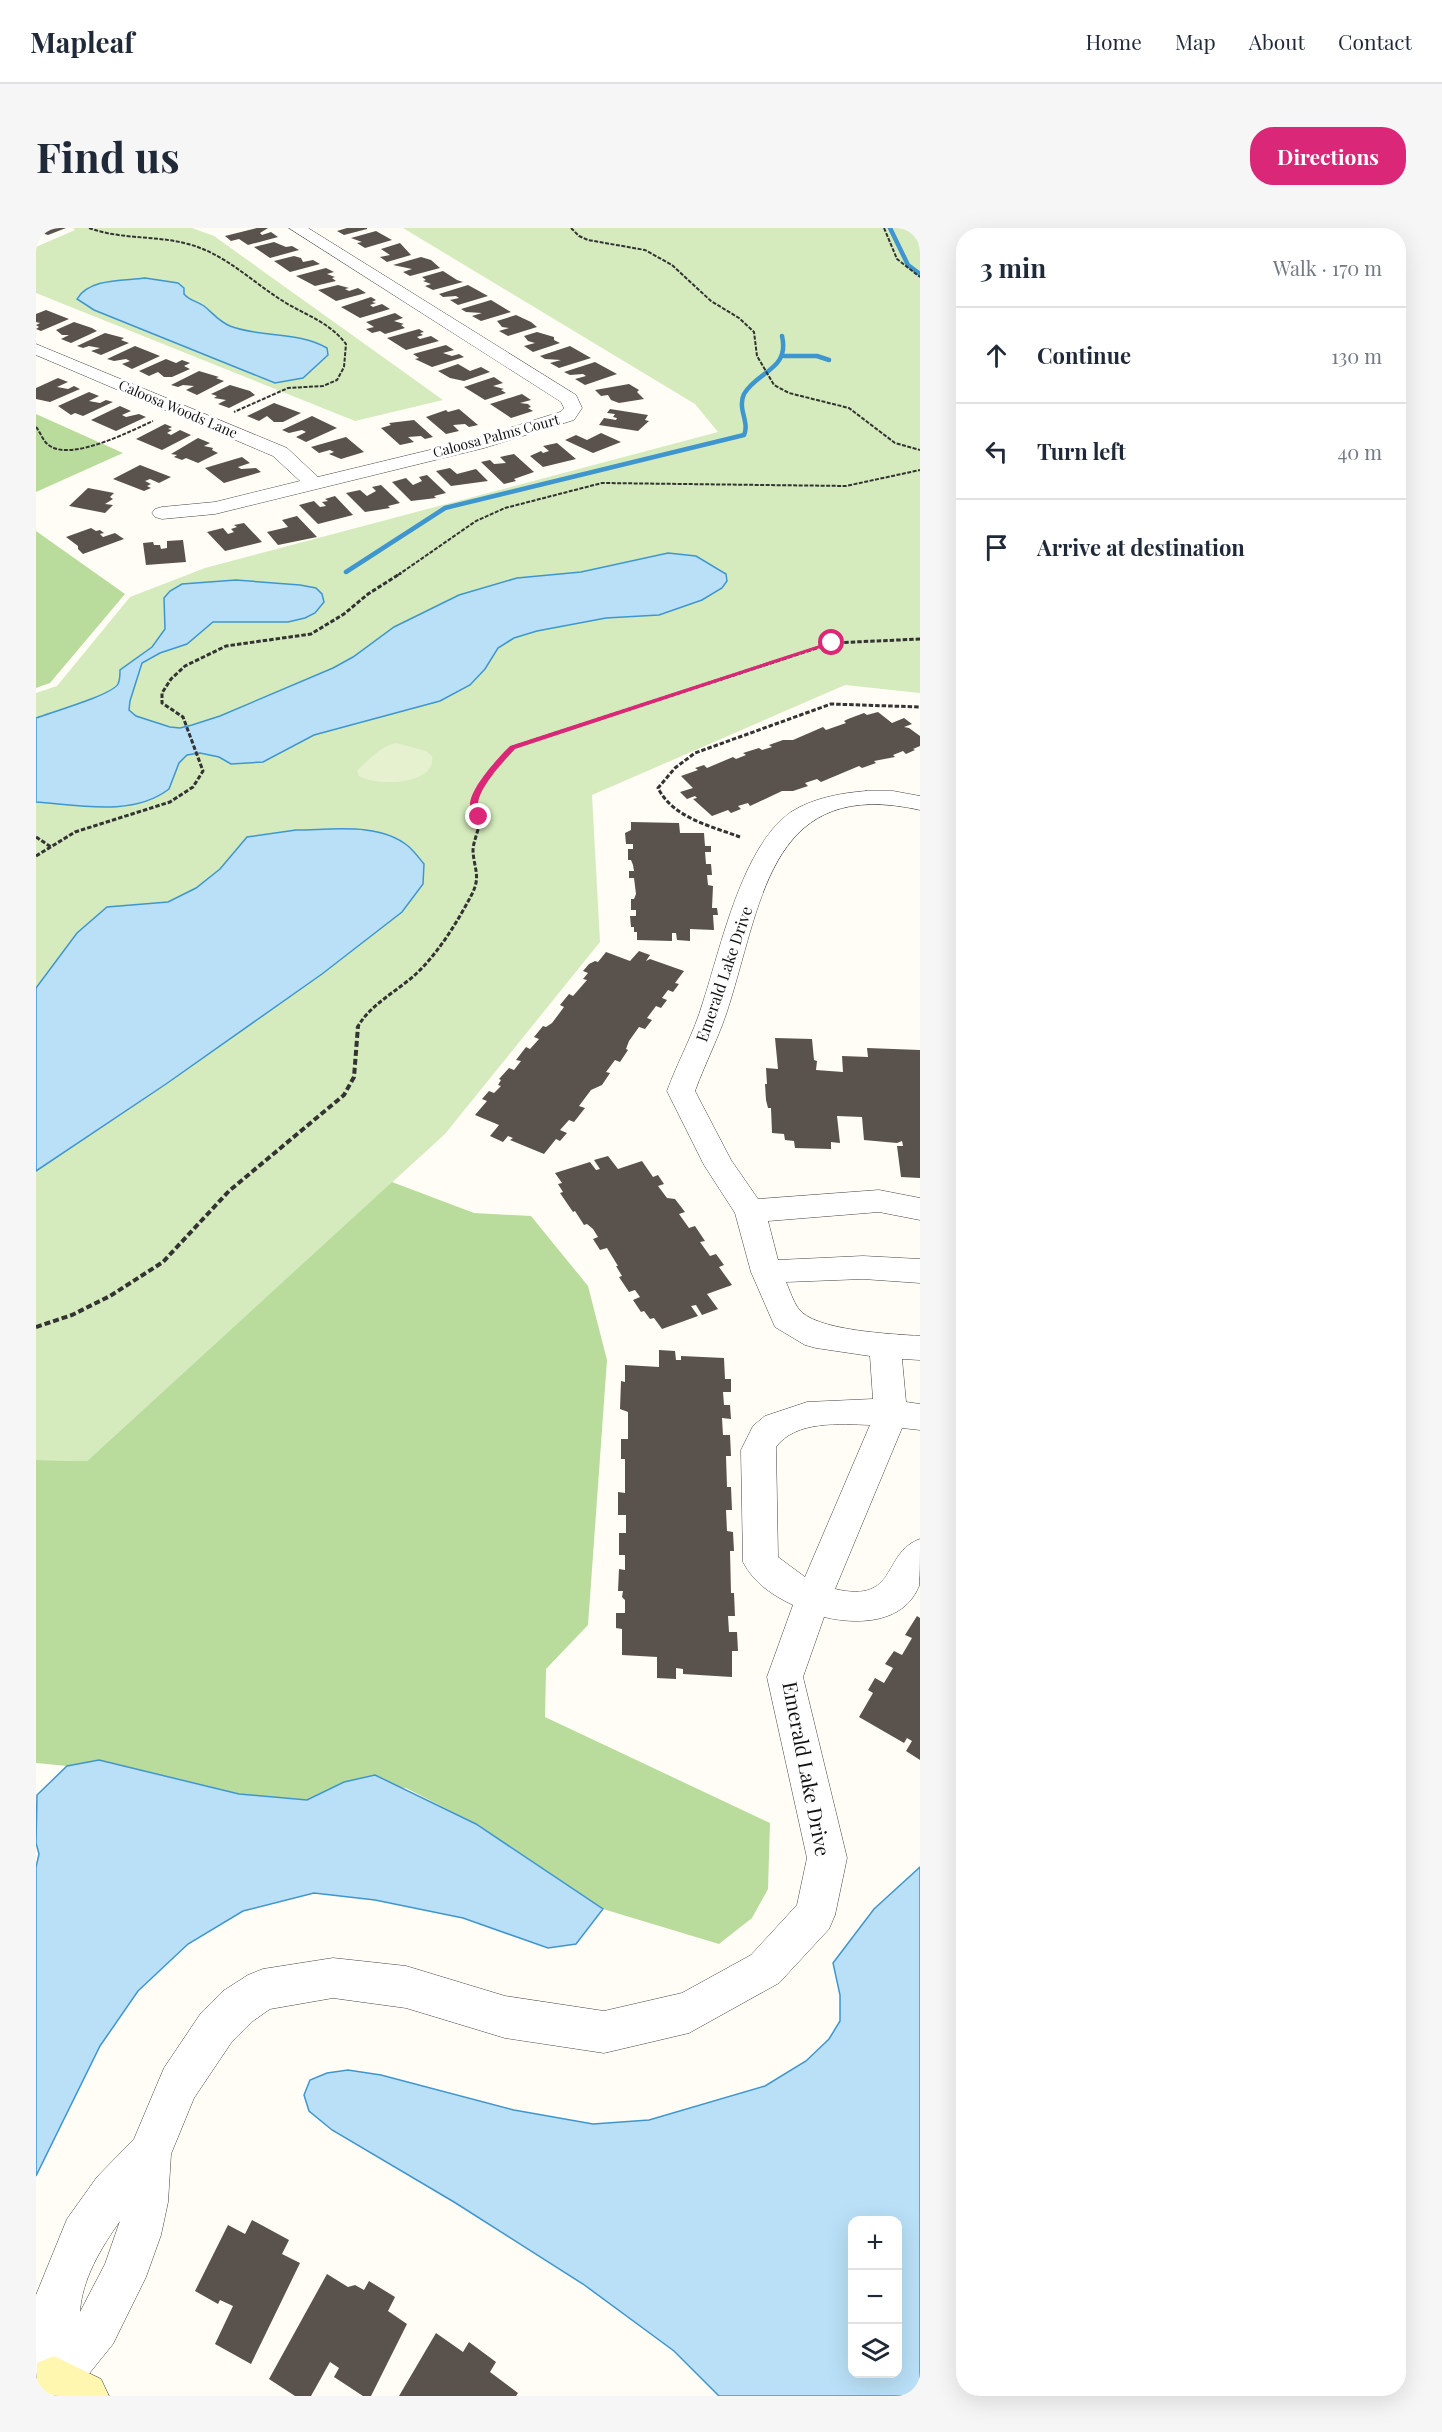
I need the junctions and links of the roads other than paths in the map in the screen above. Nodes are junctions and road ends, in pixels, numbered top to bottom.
1 (297, 228) edge
2 (36, 349) edge
3 (312, 482) junction
4 (162, 513) dead end
5 (920, 803) edge
6 (920, 1209) edge
7 (750, 1211) junction
8 (920, 1271) edge
9 (766, 1272) junction
10 (902, 1347) edge
11 (905, 1415) edge
12 (920, 1554) edge
13 (813, 1598) junction
14 (55, 2387) edge

1 - 3 street, Caloosa Palms Court
2 - 3 street, Caloosa Woods Lane
3 - 4 street, Caloosa Palms Court
5 - 7 street, Emerald Lake Drive
6 - 7 street
7 - 9 street, Emerald Lake Drive
8 - 9 street
9 - 10 street, Emerald Lake Drive
10 - 11 street, Emerald Lake Drive
11 - 13 street, Emerald Lake Drive
11 - 13 street
12 - 13 street
13 - 14 street, Emerald Lake Drive

